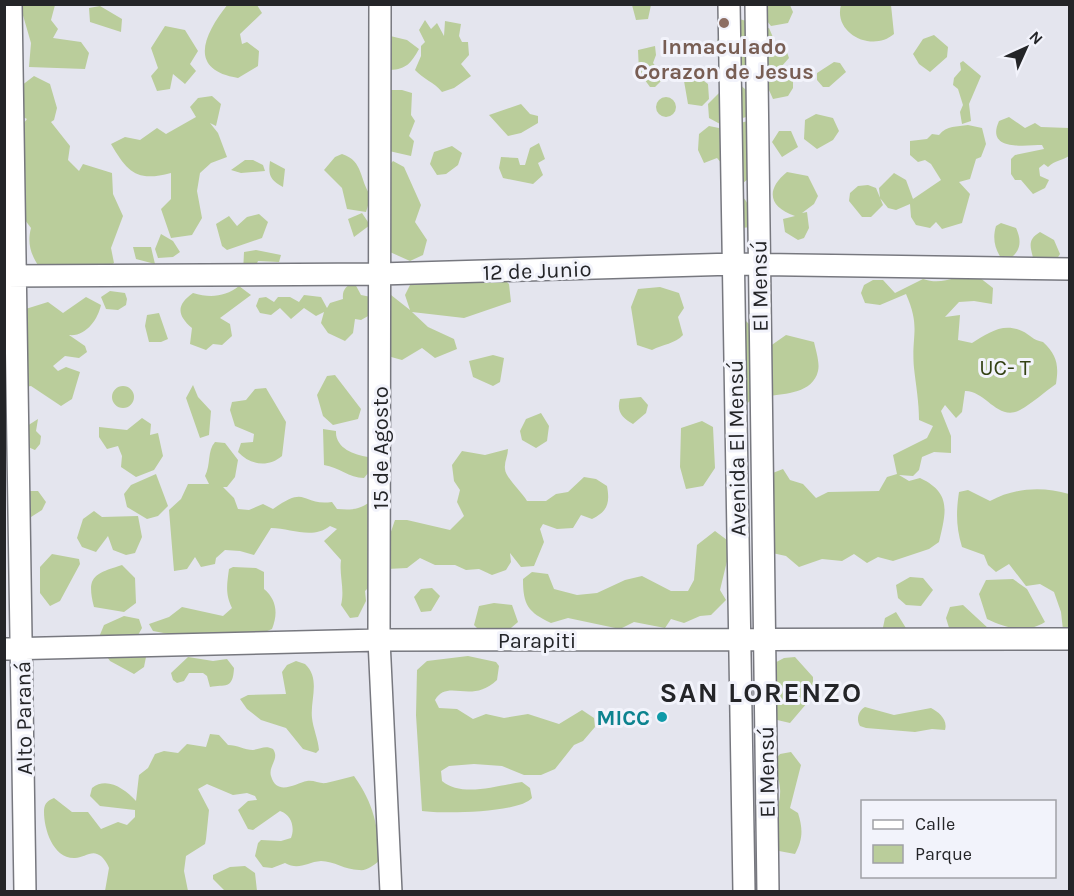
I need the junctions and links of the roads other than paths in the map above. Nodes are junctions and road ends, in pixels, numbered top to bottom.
1 (11, 4) edge
2 (380, 4) edge
3 (729, 4) edge
4 (756, 4) edge
5 (735, 264) junction
6 (758, 265) junction
7 (1070, 269) edge
8 (380, 274) junction
9 (9, 276) edge
10 (738, 639) junction
11 (763, 639) junction
12 (1070, 639) edge
13 (379, 640) junction
14 (14, 649) edge
15 (25, 891) edge
16 (391, 891) edge
17 (744, 891) edge
18 (768, 891) edge

1 - 9 street, Alto Paraná
2 - 8 street, 15 de Agosto
3 - 5 street, Avenida El Mensú
4 - 6 street, El Mensú
5 - 6 street, 12 de Junio
5 - 8 street, 12 de Junio
5 - 10 street, Avenida El Mensú
6 - 7 street, 12 de Junio
6 - 11 street, El Mensú
8 - 9 street, 12 de Junio
8 - 13 street, 15 de Agosto
9 - 14 street, Alto Paraná
10 - 11 street, Parapiti
10 - 13 street, Parapiti
10 - 17 street, Avenida El Mensú
11 - 12 street, Parapiti
11 - 18 street, El Mensú
13 - 14 street, Parapiti
13 - 16 street, 15 de Agosto
14 - 15 street, Alto Paraná

